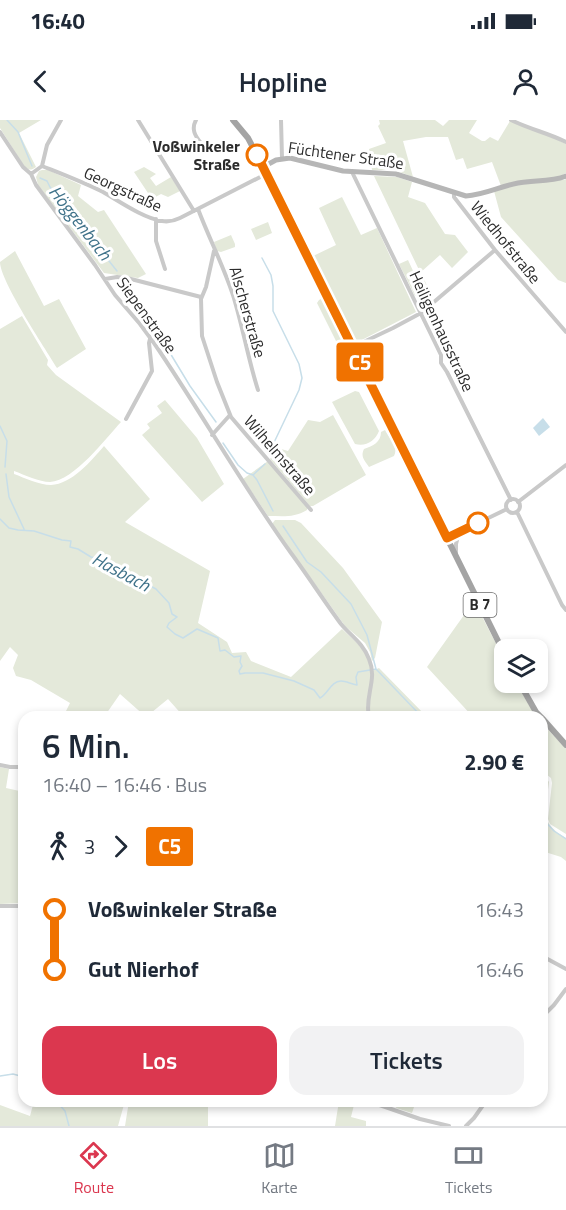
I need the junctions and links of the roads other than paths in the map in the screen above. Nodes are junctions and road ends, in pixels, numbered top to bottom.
1 (61, 120) edge
2 (138, 120) edge
3 (196, 120) edge
4 (233, 120) edge
5 (281, 120) edge
6 (511, 120) edge
7 (0, 132) edge
8 (566, 142) edge
9 (201, 143) dead end
10 (282, 158) junction
11 (42, 166) junction
12 (265, 171) junction
13 (352, 172) junction
14 (31, 174) junction
15 (566, 176) edge
16 (454, 193) junction
17 (196, 210) junction
18 (156, 219) junction
19 (495, 250) junction
20 (214, 251) junction
21 (165, 270) dead end
22 (105, 279) junction
23 (201, 297) junction
24 (421, 313) junction
25 (566, 332) edge
26 (150, 338) junction
27 (352, 347) junction
28 (258, 390) dead end
29 (230, 415) junction
30 (126, 418) dead end
31 (212, 435) junction
32 (566, 465) edge
33 (511, 500) junction
34 (518, 502) junction
35 (507, 509) junction
36 (311, 510) dead end
37 (517, 512) junction
38 (459, 532) junction
39 (447, 538) junction
40 (457, 558) junction
41 (566, 610) edge
42 (497, 639) edge
43 (525, 693) edge
44 (368, 711) edge
45 (535, 711) edge
46 (548, 726) edge
47 (566, 745) edge
48 (0, 765) edge
49 (18, 767) edge
50 (0, 906) edge
51 (18, 906) edge
52 (548, 959) edge
53 (566, 969) edge
54 (566, 989) edge
55 (548, 1011) edge
56 (385, 1107) edge
57 (482, 1107) edge
58 (449, 1126) edge
59 (466, 1126) edge

1 - 11 street
2 - 17 street, Alscherstraße
3 - 9 street
4 - 12 main road, B 7
5 - 10 street
6 - 8 street
7 - 14 street, Siepenstraße
10 - 12 street, Füchtener Straße
10 - 13 street, Füchtener Straße
11 - 14 street
11 - 18 street, Georgstraße
12 - 17 street, Georgstraße
12 - 27 main road, B 7
13 - 16 street, Füchtener Straße
13 - 24 street, Heiligenhausstraße
14 - 22 street, Siepenstraße
15 - 16 street, Füchtener Straße
16 - 19 street, Wiedhofstraße
17 - 18 street, Georgstraße
17 - 20 street, Alscherstraße
18 - 21 street
19 - 24 street
19 - 25 street, Wiedhofstraße
20 - 23 street, Wilhelmstraße
20 - 28 street, Alscherstraße
22 - 23 street
22 - 26 street, Siepenstraße
23 - 29 street, Wilhelmstraße
24 - 27 street
24 - 33 street, Heiligenhausstraße
26 - 30 street
26 - 31 street, Siepenstraße
27 - 39 main road, B 7
29 - 31 street, Wilhelmstraße
29 - 36 street, Wilhelmstraße
31 - 44 street, Siepenstraße
32 - 34 street
33 - 34 street
33 - 35 street
34 - 37 street
35 - 37 street
35 - 38 street
37 - 41 street
38 - 39 street
38 - 40 street
39 - 40 main road, B 7
40 - 42 main road, B 7
43 - 45 main road
46 - 47 main road
48 - 49 street
50 - 51 street
52 - 53 street
54 - 55 street
56 - 58 street
57 - 59 street

